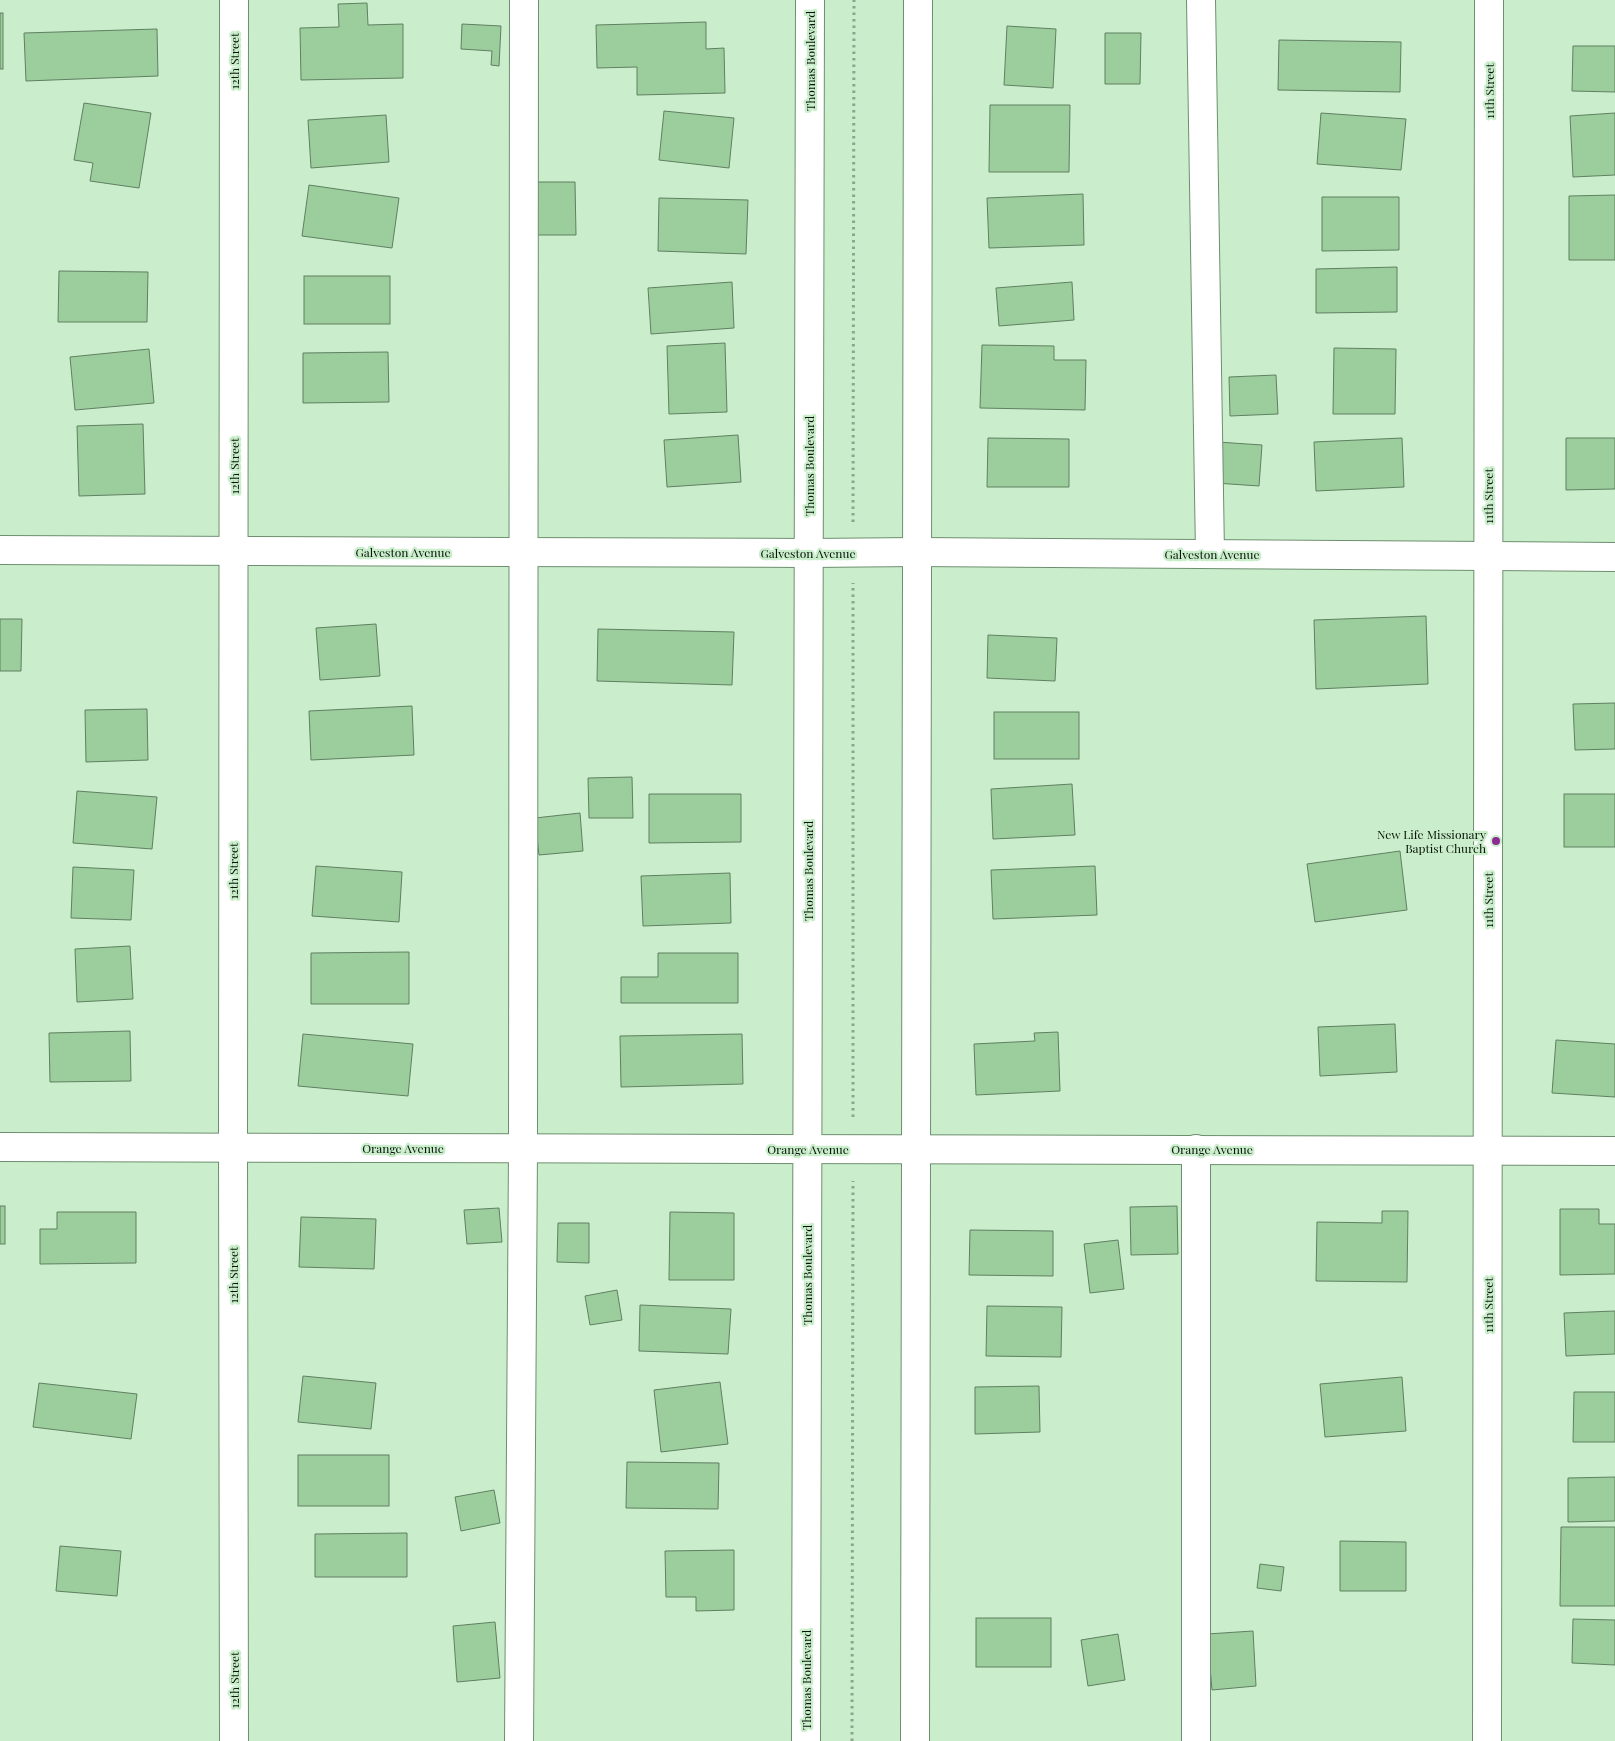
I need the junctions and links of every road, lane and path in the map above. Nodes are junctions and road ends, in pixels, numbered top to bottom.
1 (234, 0) edge
2 (524, 0) edge
3 (810, 0) edge
4 (854, 0) edge
5 (918, 0) edge
6 (1201, 0) edge
7 (1489, 0) edge
8 (0, 550) edge
9 (234, 551) junction
10 (524, 552) junction
11 (917, 552) junction
12 (809, 553) junction
13 (853, 553) junction
14 (1210, 554) junction
15 (1488, 557) junction
16 (1615, 557) edge
17 (0, 1146) edge
18 (233, 1148) junction
19 (523, 1149) junction
20 (807, 1149) junction
21 (852, 1149) junction
22 (916, 1149) junction
23 (1196, 1149) junction
24 (1488, 1151) junction
25 (1615, 1151) edge
26 (234, 1741) edge
27 (519, 1741) edge
28 (806, 1741) edge
29 (852, 1741) edge
30 (915, 1741) edge
31 (1196, 1741) edge
32 (1487, 1741) edge

1 - 9 street, 12th Street
2 - 10 street
3 - 12 street, Thomas Boulevard
4 - 13 path
5 - 11 street
6 - 14 street
7 - 15 street, 11th Street
8 - 9 street, Galveston Avenue
9 - 10 street, Galveston Avenue
9 - 18 street, 12th Street
10 - 12 street, Galveston Avenue
10 - 19 street
11 - 13 street, Galveston Avenue
11 - 14 street, Galveston Avenue
11 - 22 street
12 - 13 street, Galveston Avenue
12 - 20 street, Thomas Boulevard
13 - 21 path
14 - 15 street, Galveston Avenue
15 - 16 street, Galveston Avenue
15 - 24 street, 11th Street
17 - 18 street, Orange Avenue
18 - 19 street, Orange Avenue
18 - 26 street, 12th Street
19 - 20 street, Orange Avenue
19 - 27 street
20 - 21 street, Orange Avenue
20 - 28 street, Thomas Boulevard
21 - 22 street, Orange Avenue
21 - 29 path
22 - 23 street, Orange Avenue
22 - 30 street
23 - 24 street, Orange Avenue
23 - 31 street
24 - 25 street, Orange Avenue
24 - 32 street, 11th Street

